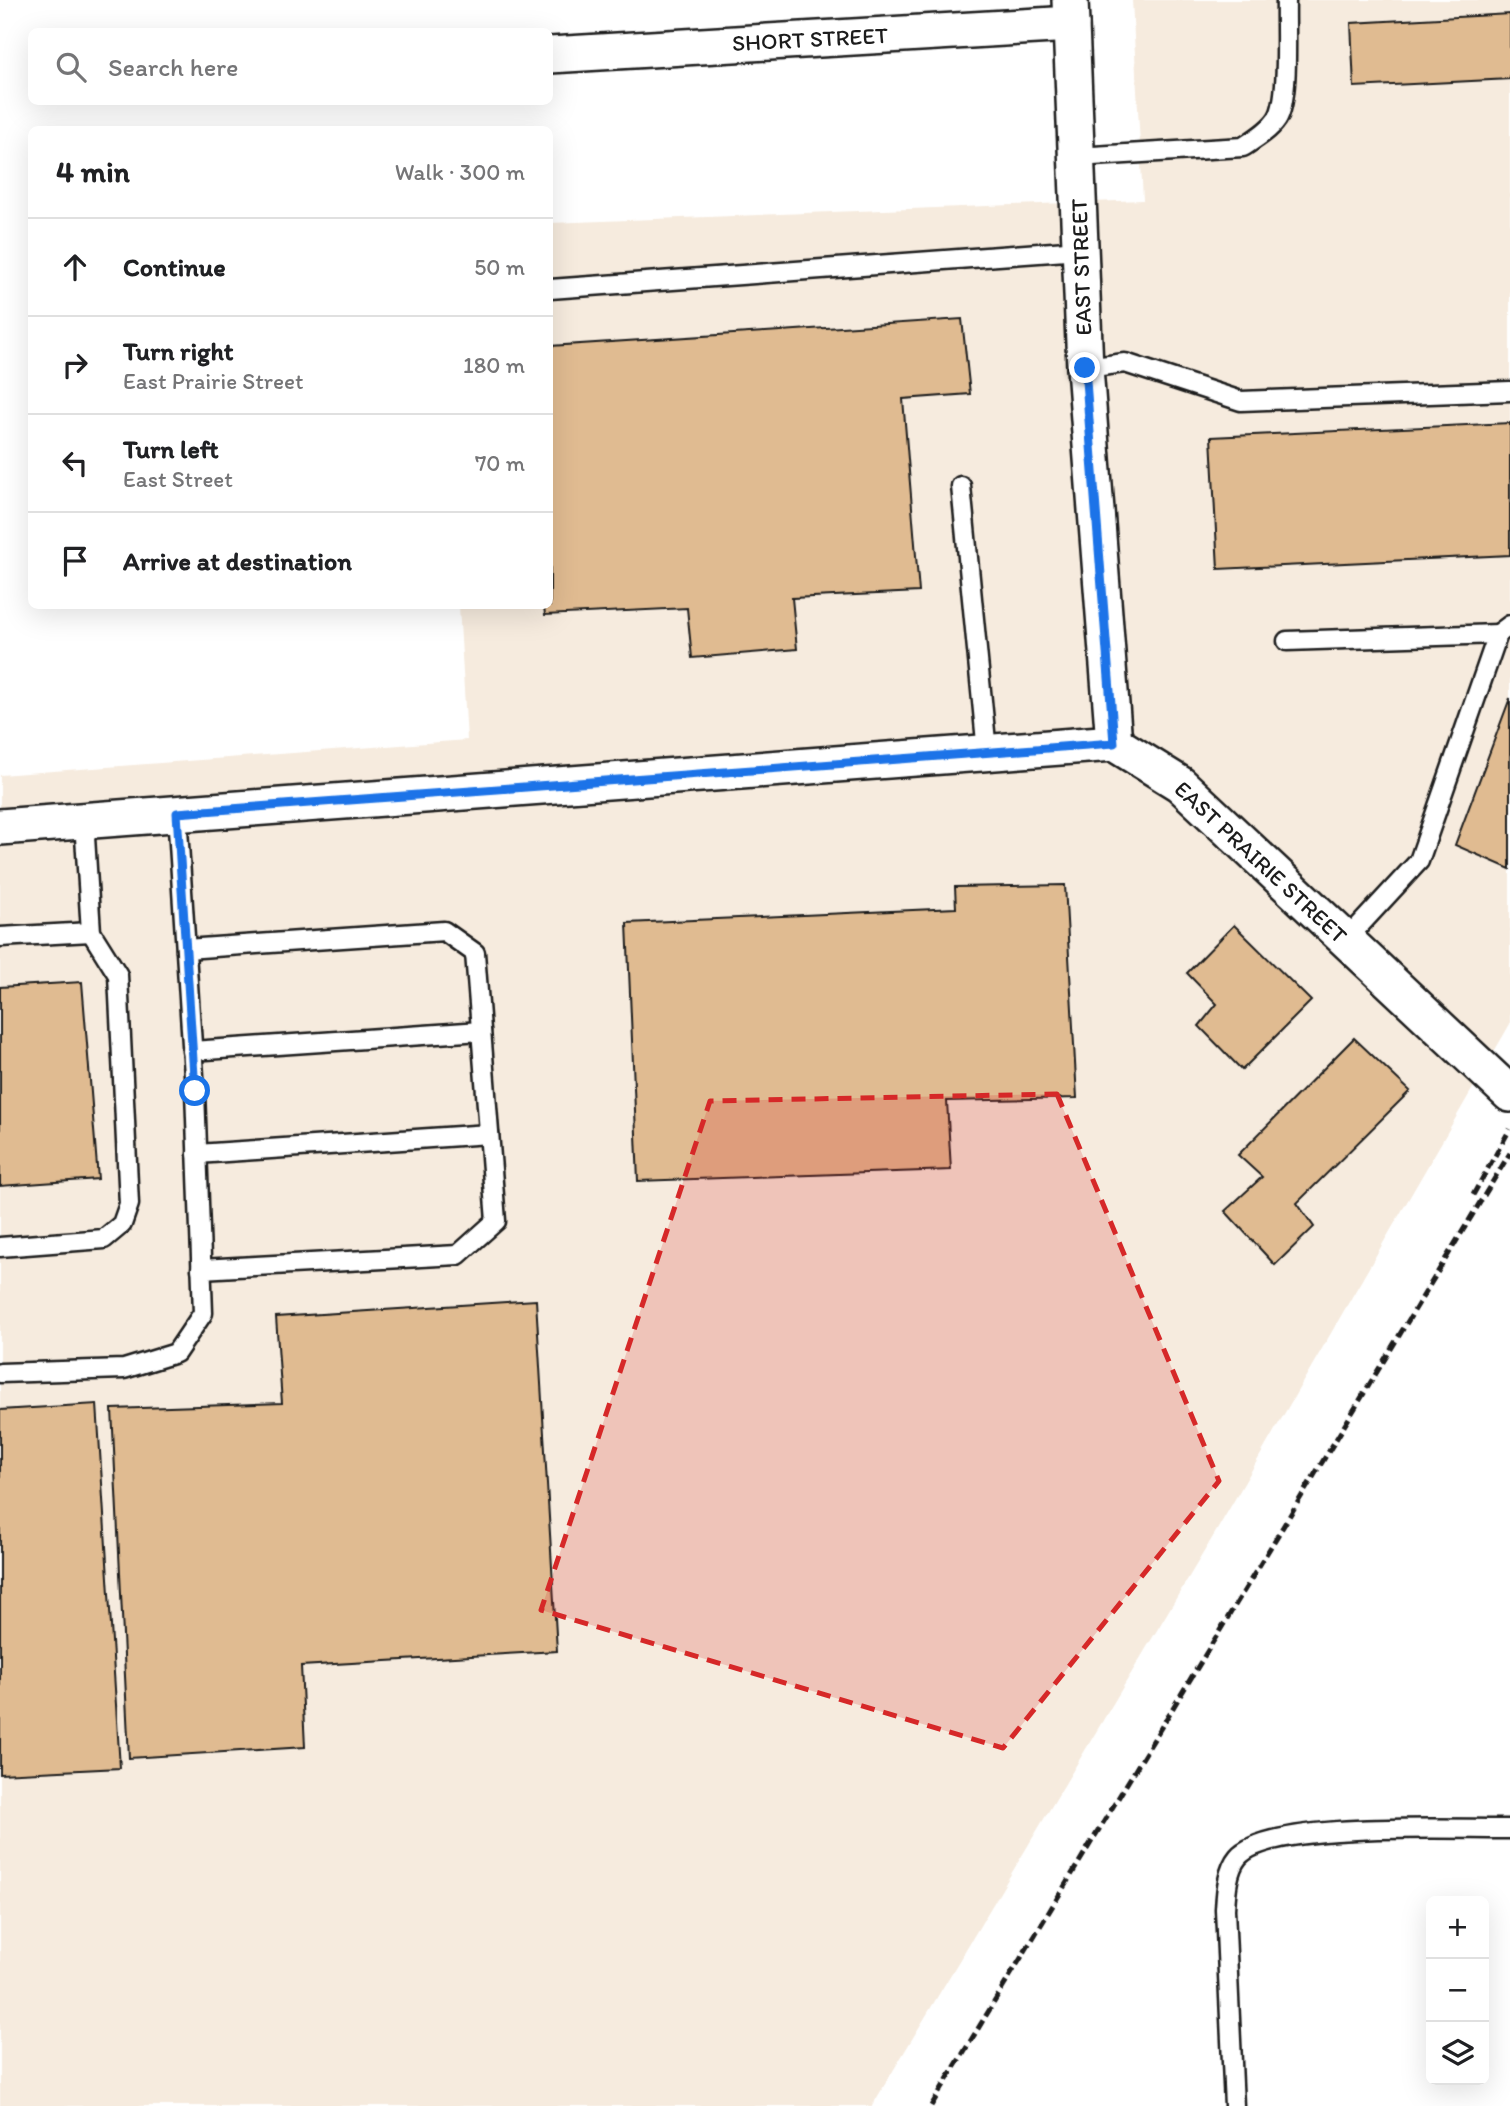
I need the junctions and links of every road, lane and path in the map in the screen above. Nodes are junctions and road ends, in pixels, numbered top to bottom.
1 (1286, 0) edge
2 (1070, 12) edge
3 (553, 55) edge
4 (1076, 158) junction
5 (1080, 250) junction
6 (553, 289) edge
7 (1085, 368) junction
8 (1510, 391) edge
9 (961, 486) dead end
10 (1504, 630) edge
11 (1287, 641) dead end
12 (1114, 743) junction
13 (987, 752) junction
14 (177, 813) junction
15 (84, 821) junction
16 (0, 827) edge
17 (91, 932) junction
18 (0, 937) edge
19 (1346, 940) junction
20 (186, 949) junction
21 (481, 1031) junction
22 (192, 1051) junction
23 (1510, 1094) edge
24 (489, 1133) junction
25 (197, 1154) junction
26 (0, 1247) edge
27 (201, 1269) junction
28 (0, 1373) edge
29 (1510, 1829) edge
30 (1234, 2106) edge

1 - 4 lane
2 - 3 street, SHORT STREET
2 - 4 street, EAST STREET
4 - 5 street, EAST STREET
5 - 6 lane
5 - 7 street, EAST STREET
7 - 8 lane
7 - 12 street, EAST STREET
9 - 13 lane
10 - 11 lane
10 - 19 lane
12 - 13 street
12 - 19 street, EAST PRAIRIE STREET
13 - 14 street
14 - 15 street
14 - 20 lane
15 - 16 street
15 - 17 lane
17 - 18 lane
17 - 26 lane
19 - 23 street, EAST PRAIRIE STREET
20 - 21 lane
20 - 22 lane
21 - 22 lane
21 - 24 lane
22 - 25 lane
24 - 25 lane
24 - 27 lane
25 - 27 lane
27 - 28 lane
29 - 30 lane

